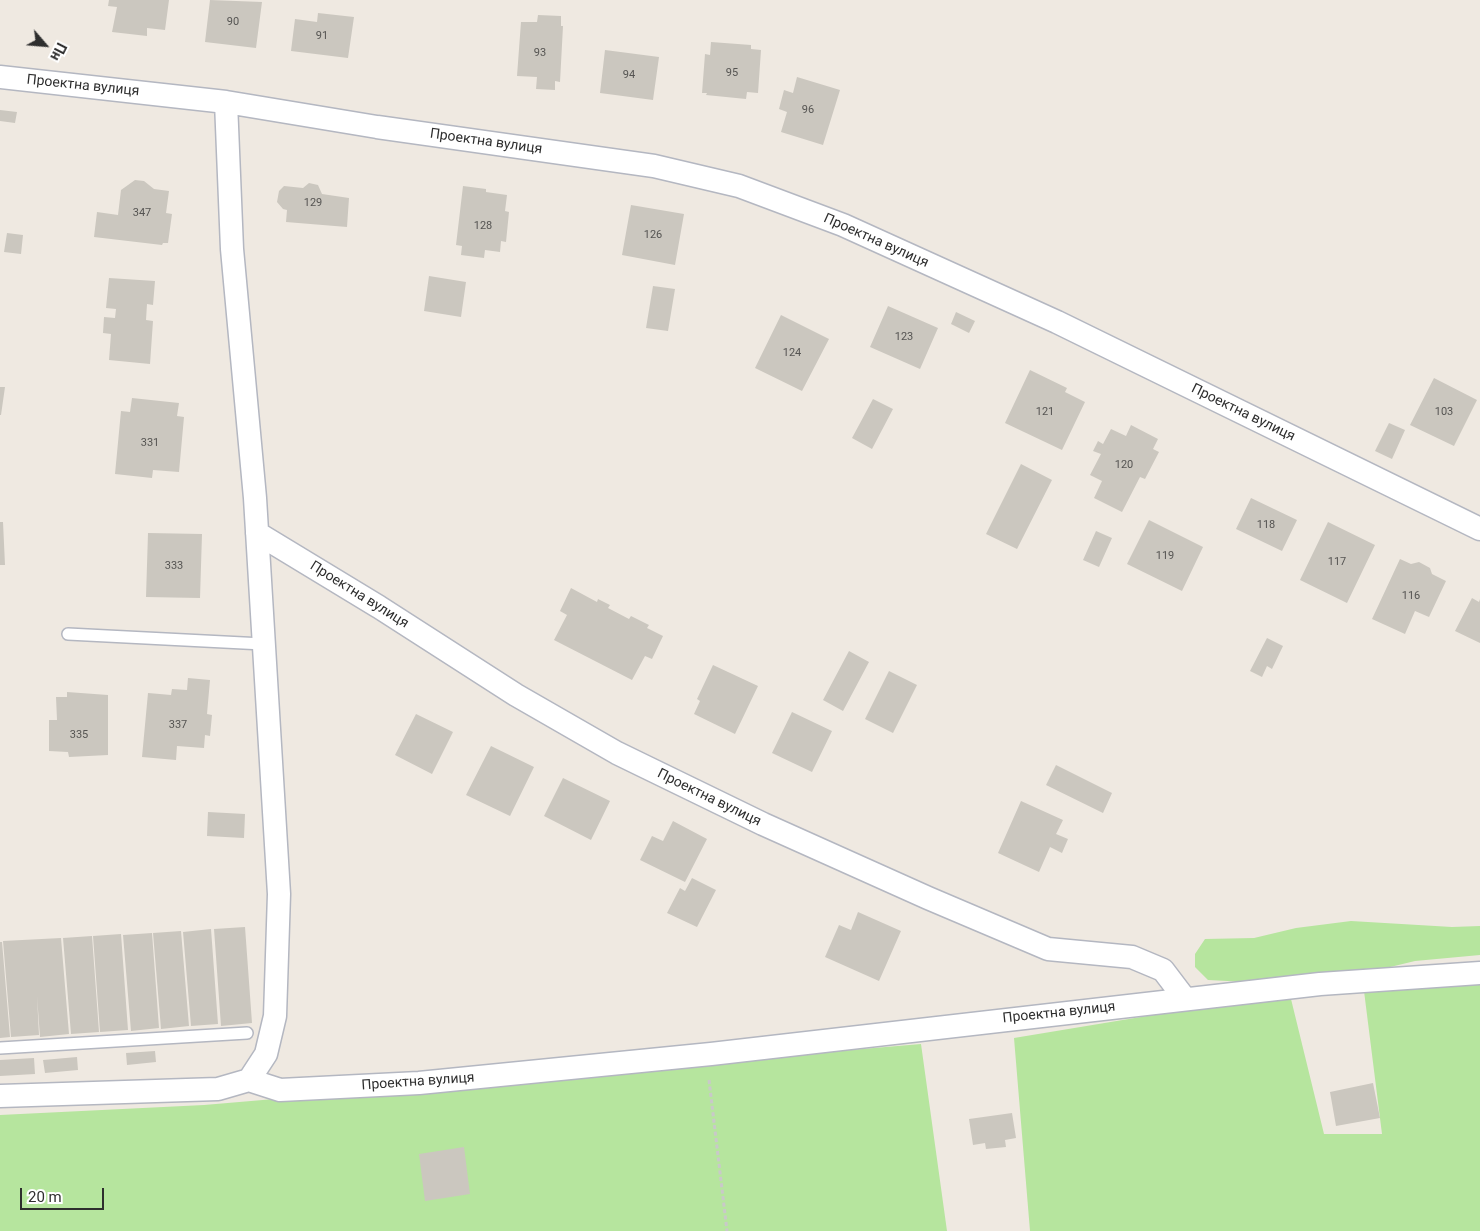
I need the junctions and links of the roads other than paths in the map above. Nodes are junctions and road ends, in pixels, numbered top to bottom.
1 (0, 77) edge
2 (226, 102) junction
3 (1480, 529) edge
4 (257, 532) junction
5 (68, 634) dead end
6 (263, 644) junction
7 (1480, 973) edge
8 (1185, 998) junction
9 (247, 1033) dead end
10 (0, 1048) edge
11 (249, 1080) junction
12 (0, 1096) edge

1 - 2 street, Проектна вулиця
2 - 3 street, Проектна вулиця
2 - 4 street
4 - 6 street
4 - 8 street, Проектна вулиця
5 - 6 lane
6 - 11 street
7 - 8 street, Проектна вулиця
8 - 11 street, Проектна вулиця
9 - 10 lane
11 - 12 street

